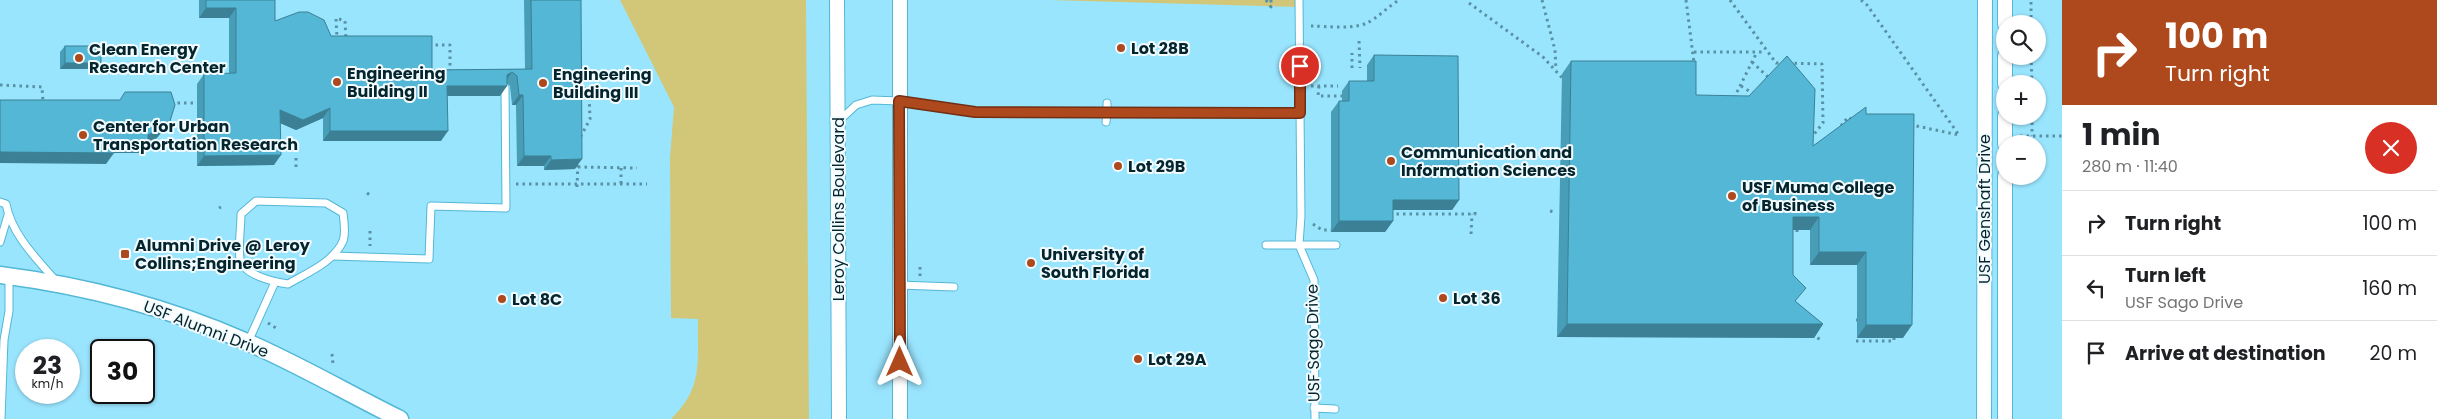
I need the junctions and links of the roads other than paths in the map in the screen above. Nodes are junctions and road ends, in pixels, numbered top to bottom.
1 (837, 0) edge
2 (900, 0) edge
3 (1299, 0) edge
4 (1985, 0) edge
5 (2006, 0) edge
6 (2005, 15) edge
7 (505, 87) edge
8 (899, 101) junction
9 (1107, 103) dead end
10 (1107, 113) junction
11 (1300, 113) junction
12 (838, 122) junction
13 (1106, 122) dead end
14 (2005, 185) edge
15 (0, 202) edge
16 (8, 216) junction
17 (0, 242) edge
18 (1266, 246) dead end
19 (1299, 246) junction
20 (1336, 246) dead end
21 (333, 256) junction
22 (5, 275) edge
23 (56, 282) junction
24 (274, 282) junction
25 (899, 285) junction
26 (954, 286) dead end
27 (2, 340) edge
28 (248, 342) junction
29 (1314, 408) junction
30 (1335, 408) dead end
31 (390, 417) edge
32 (1, 419) edge
33 (839, 419) edge
34 (900, 419) edge
35 (1315, 419) edge
36 (1984, 419) edge
37 (2005, 419) edge

1 - 12 street, Leroy Collins Boulevard
2 - 8 street
3 - 11 lane, USF Sago Drive
4 - 36 street, USF Genshaft Drive
5 - 6 street
7 - 21 lane
8 - 10 lane
8 - 12 lane
8 - 25 street
9 - 10 lane
10 - 11 lane
10 - 13 lane
11 - 19 lane, USF Sago Drive
12 - 33 street, Leroy Collins Boulevard
14 - 37 street, USF Genshaft Drive
15 - 16 lane
16 - 17 lane
16 - 23 lane
18 - 19 lane
19 - 20 lane
19 - 29 lane, USF Sago Drive
21 - 24 lane
21 - 24 lane
22 - 23 street, USF Alumni Drive
22 - 27 lane
23 - 28 street, USF Alumni Drive
24 - 28 lane
25 - 26 lane
25 - 34 street
27 - 32 lane
28 - 31 street, USF Alumni Drive
29 - 30 lane
29 - 35 lane, USF Sago Drive

